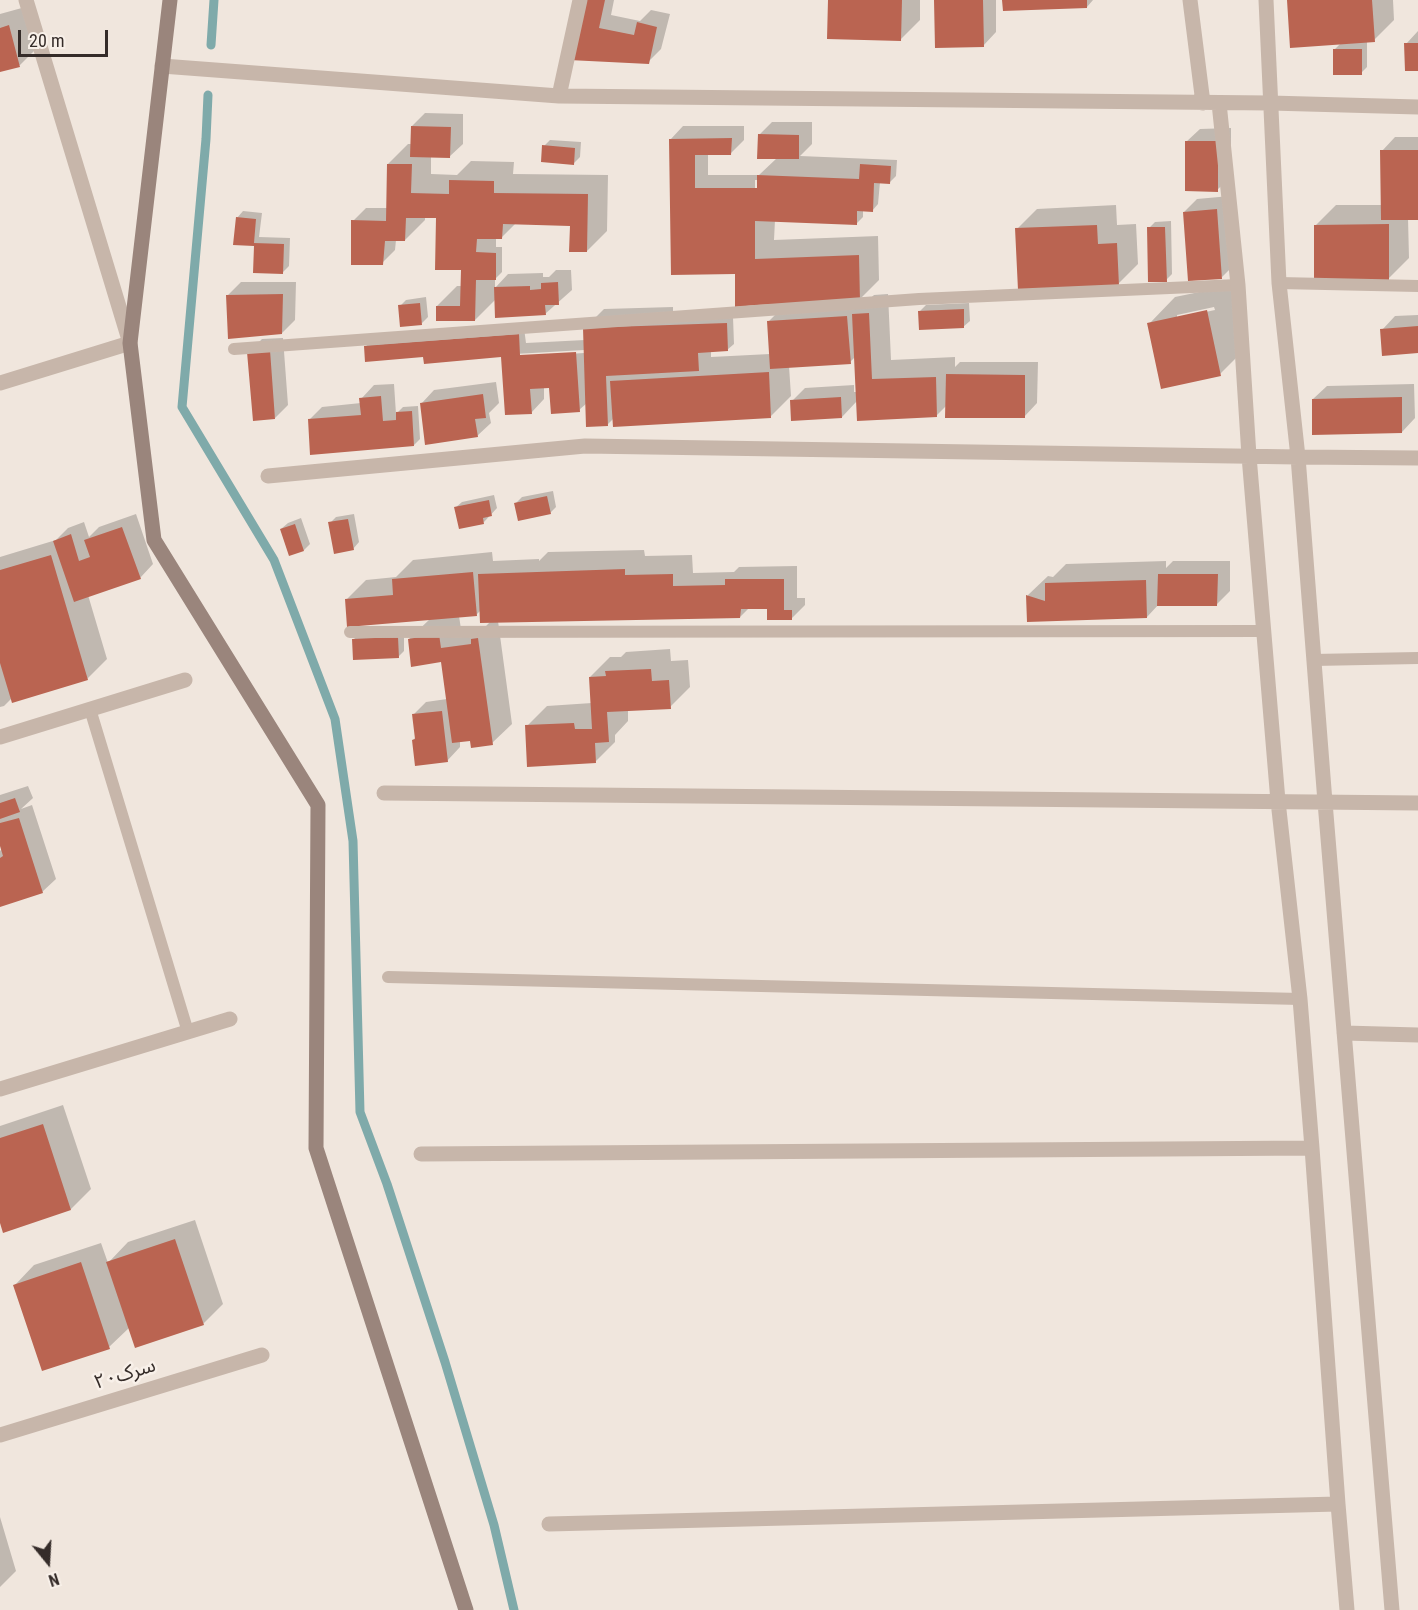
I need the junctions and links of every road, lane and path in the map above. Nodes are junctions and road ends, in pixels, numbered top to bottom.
1 (26, 0) edge
2 (170, 0) edge
3 (580, 0) edge
4 (1190, 0) edge
5 (1266, 0) edge
6 (162, 66) junction
7 (559, 96) junction
8 (1203, 103) junction
9 (1219, 103) junction
10 (1270, 103) junction
11 (1418, 107) edge
12 (1279, 283) junction
13 (1238, 285) junction
14 (1418, 286) edge
15 (130, 343) junction
16 (234, 349) dead end
17 (0, 383) edge
18 (1249, 456) junction
19 (1298, 458) junction
20 (1418, 458) edge
21 (268, 476) dead end
22 (1263, 631) junction
23 (350, 632) dead end
24 (1418, 658) edge
25 (1313, 660) junction
26 (185, 680) dead end
27 (90, 709) junction
28 (0, 737) edge
29 (384, 793) dead end
30 (1278, 801) junction
31 (1325, 802) junction
32 (1418, 802) edge
33 (388, 977) dead end
34 (1300, 999) junction
35 (230, 1019) dead end
36 (188, 1032) junction
37 (1344, 1034) junction
38 (1418, 1035) edge
39 (0, 1089) edge
40 (1312, 1148) junction
41 (421, 1154) dead end
42 (262, 1355) dead end
43 (0, 1435) edge
44 (1338, 1504) junction
45 (549, 1524) dead end
46 (466, 1610) edge
47 (1347, 1610) edge
48 (1392, 1610) edge

1 - 15 street
2 - 6 street
3 - 7 street
4 - 8 street
5 - 10 street
6 - 7 street
6 - 15 street
7 - 8 street
8 - 9 street
9 - 10 street
9 - 13 street
10 - 11 street
10 - 12 street
12 - 14 lane
12 - 19 street
13 - 16 lane
13 - 18 street
15 - 17 street
15 - 46 street
18 - 19 street
18 - 21 street
18 - 22 street
19 - 20 street
19 - 25 street
22 - 23 lane
22 - 30 street
24 - 25 lane
25 - 31 street
26 - 27 street
27 - 28 street
27 - 36 lane
29 - 30 street
30 - 31 street
30 - 34 street
31 - 32 street
31 - 37 street
33 - 34 lane
34 - 40 street
35 - 36 street
36 - 39 street
37 - 38 street
37 - 48 street
40 - 41 street
40 - 44 street
42 - 43 street, سرک۲۰
44 - 45 street
44 - 47 street

